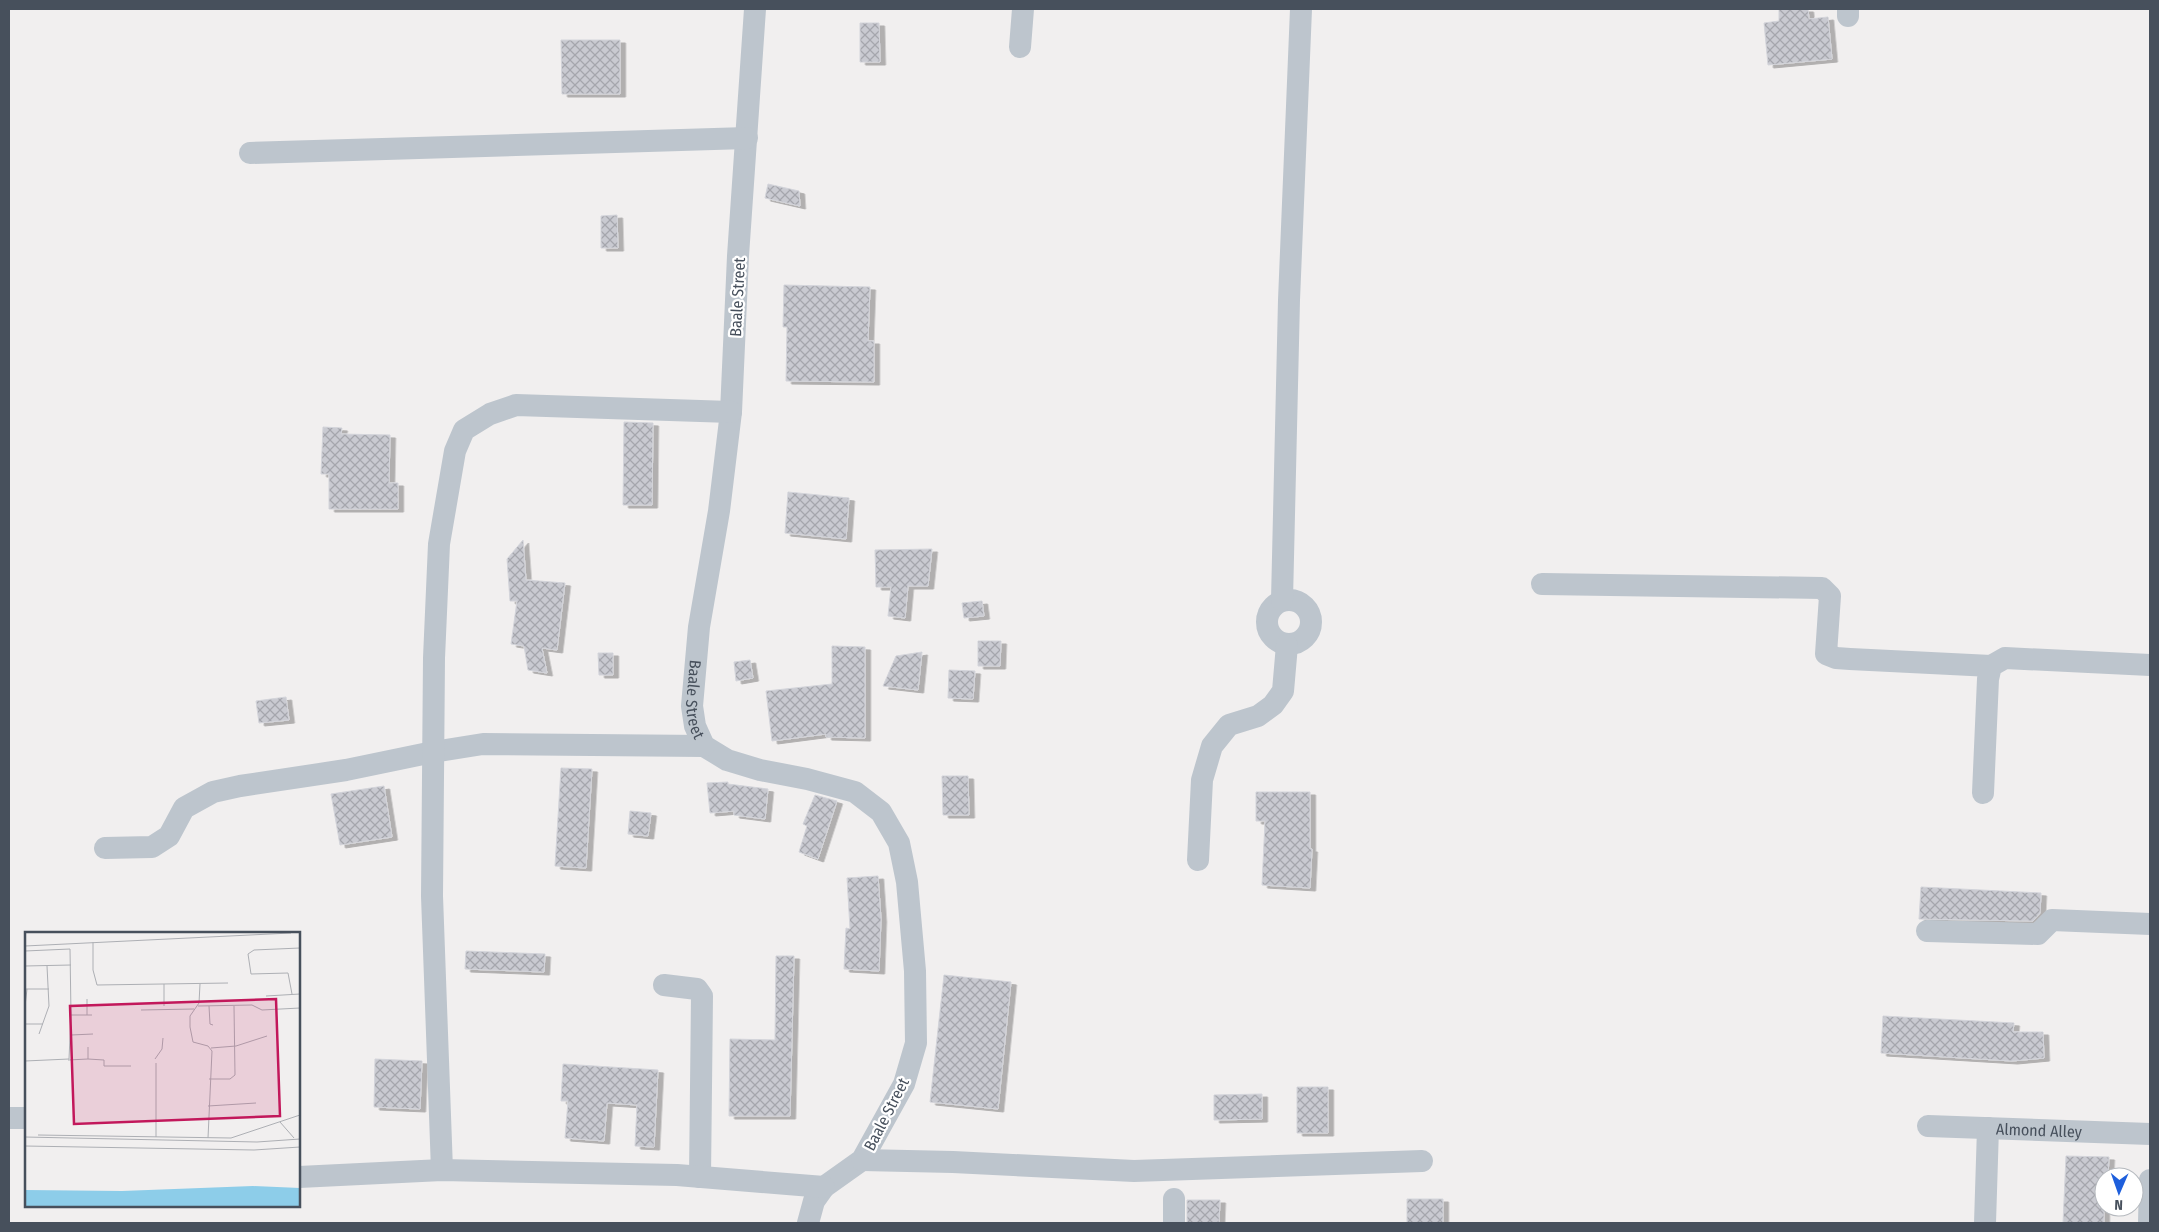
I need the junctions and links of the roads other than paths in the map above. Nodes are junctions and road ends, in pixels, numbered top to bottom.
1 (755, 9) edge
2 (1023, 9) edge
3 (1301, 9) edge
4 (1020, 47) dead end
5 (748, 138) junction
6 (250, 153) dead end
7 (731, 412) junction
8 (1542, 584) dead end
9 (1282, 600) junction
10 (1287, 645) junction
11 (2150, 665) edge
12 (1991, 666) junction
13 (704, 746) junction
14 (433, 752) junction
15 (1983, 793) dead end
16 (105, 848) dead end
17 (1198, 860) dead end
18 (2150, 924) edge
19 (1927, 931) dead end
20 (664, 986) dead end
21 (9, 1118) edge
22 (25, 1118) edge
23 (1928, 1126) dead end
24 (1988, 1128) junction
25 (2150, 1134) edge
26 (862, 1160) junction
27 (1422, 1162) dead end
28 (442, 1170) junction
29 (300, 1177) edge
30 (700, 1177) junction
31 (2150, 1180) edge
32 (824, 1187) junction
33 (1174, 1199) dead end
34 (808, 1223) edge
35 (1174, 1223) edge
36 (1985, 1223) edge
37 (2149, 1223) edge

1 - 5 street, Baale Street
2 - 4 street
3 - 9 street
5 - 6 street
5 - 7 street, Baale Street
7 - 13 street, Baale Street
7 - 14 street
8 - 12 street
9 - 10 street
9 - 10 street
10 - 17 street
11 - 12 street
12 - 15 street
13 - 14 street
13 - 26 street, Baale Street
14 - 16 street
14 - 28 street
18 - 19 street
20 - 30 street
21 - 22 street
23 - 24 street, Almond Alley
24 - 25 street, Almond Alley
24 - 36 street
26 - 27 street
26 - 32 street, Baale Street
28 - 29 street
28 - 30 street
30 - 32 street
31 - 37 street
32 - 34 street, Baale Street
33 - 35 street

